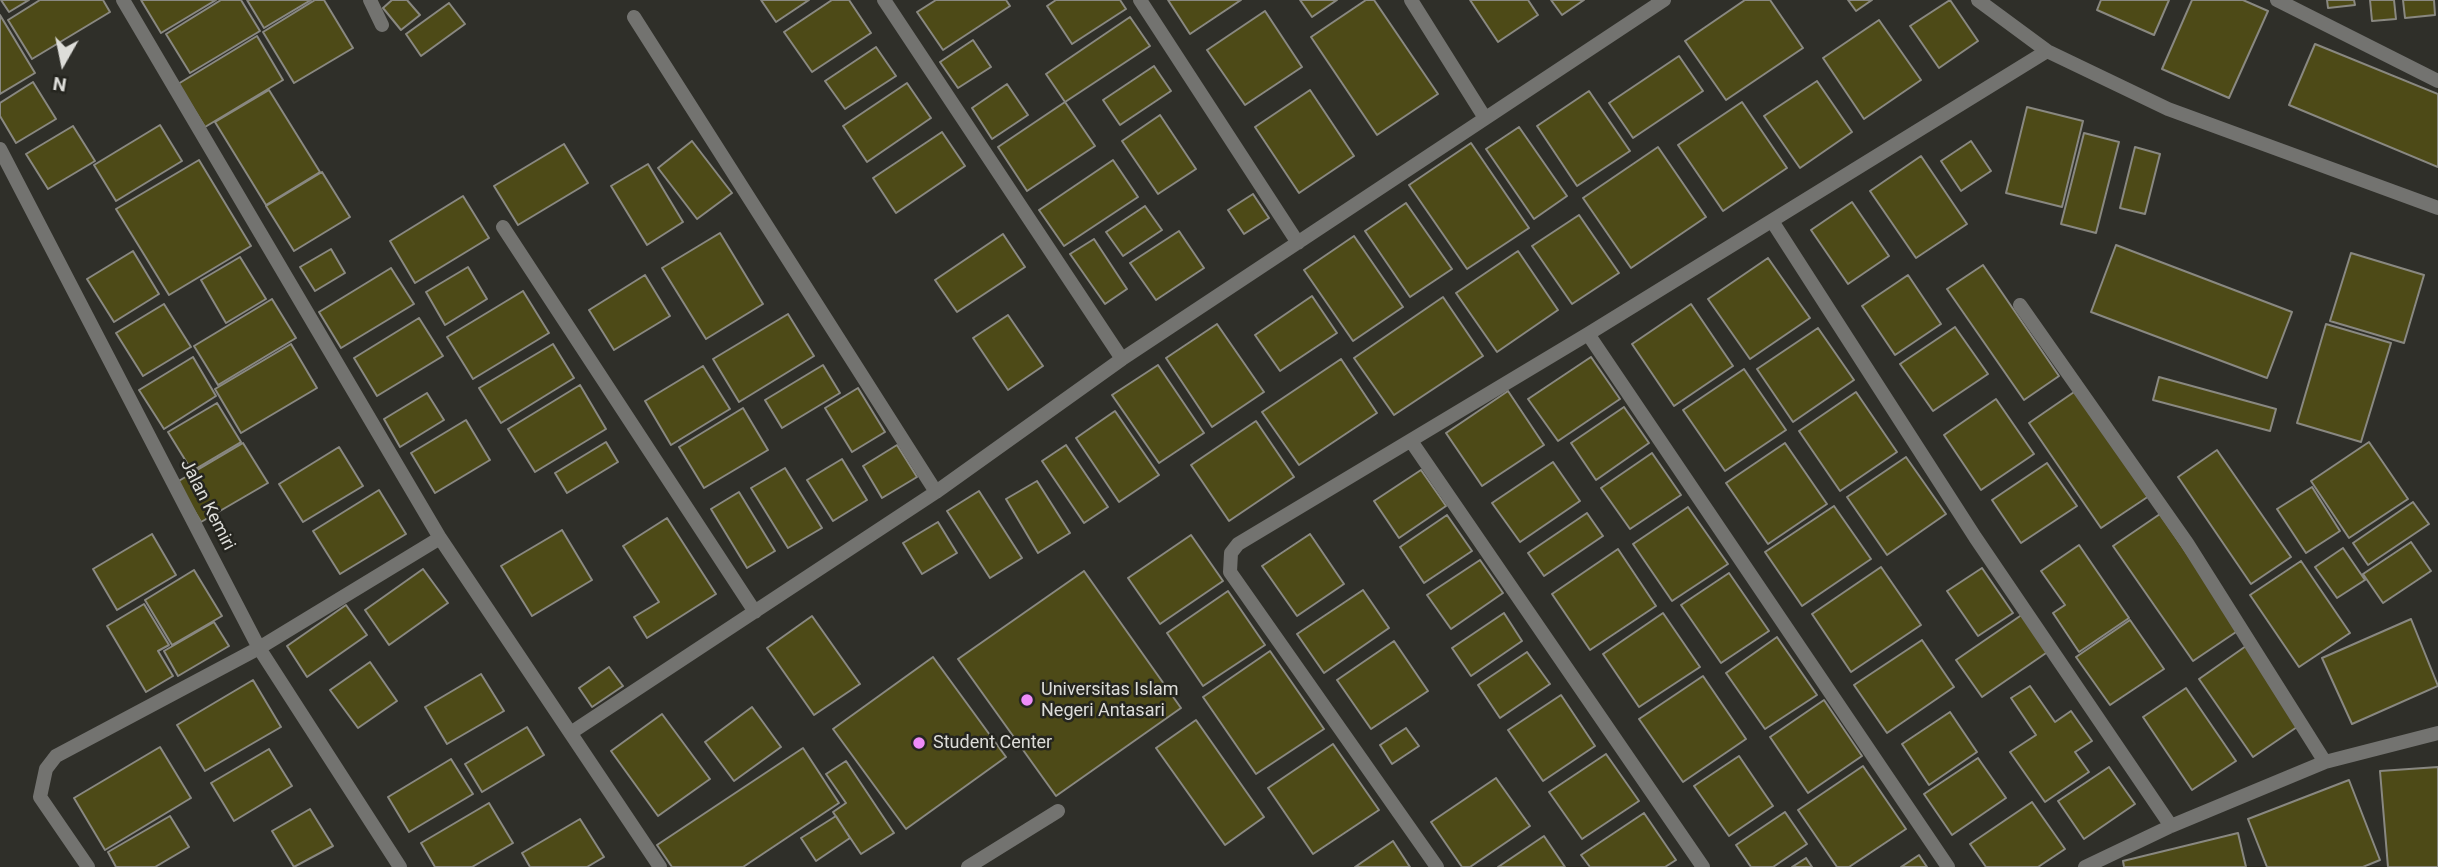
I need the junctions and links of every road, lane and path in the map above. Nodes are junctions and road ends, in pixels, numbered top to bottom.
1 (123, 0) edge
2 (370, 0) edge
3 (884, 0) edge
4 (1140, 0) edge
5 (1411, 0) edge
6 (1664, 0) edge
7 (1978, 0) edge
8 (2277, 0) edge
9 (634, 17) dead end
10 (383, 25) dead end
11 (2047, 51) junction
12 (2438, 81) edge
13 (1485, 118) junction
14 (0, 149) edge
15 (2438, 208) edge
16 (1772, 221) junction
17 (503, 227) dead end
18 (1298, 243) junction
19 (2020, 305) dead end
20 (1588, 334) junction
21 (1122, 359) junction
22 (1412, 441) junction
23 (936, 492) junction
24 (440, 538) junction
25 (755, 612) junction
26 (259, 648) junction
27 (572, 733) junction
28 (2438, 733) edge
29 (2325, 762) junction
30 (1058, 811) dead end
31 (2171, 826) junction
32 (88, 867) edge
33 (400, 867) edge
34 (660, 867) edge
35 (968, 867) edge
36 (1437, 867) edge
37 (1703, 867) edge
38 (1948, 867) edge
39 (2086, 867) edge

1 - 24 street
2 - 10 street
3 - 21 street
4 - 18 street
5 - 13 street
6 - 13 street
7 - 11 street
8 - 12 street
9 - 23 street
11 - 15 street
11 - 16 street
13 - 18 street
14 - 26 street, Jalan Kemiri
16 - 20 street
16 - 31 street
17 - 25 street
18 - 21 street
19 - 29 street
20 - 22 street
20 - 38 street
21 - 23 street
22 - 36 street
22 - 37 street
23 - 25 street
24 - 26 street
24 - 27 street
25 - 27 street
26 - 32 street
26 - 33 street, Jalan Kemiri
27 - 34 street
28 - 29 street
29 - 31 street
30 - 35 street
31 - 39 street

